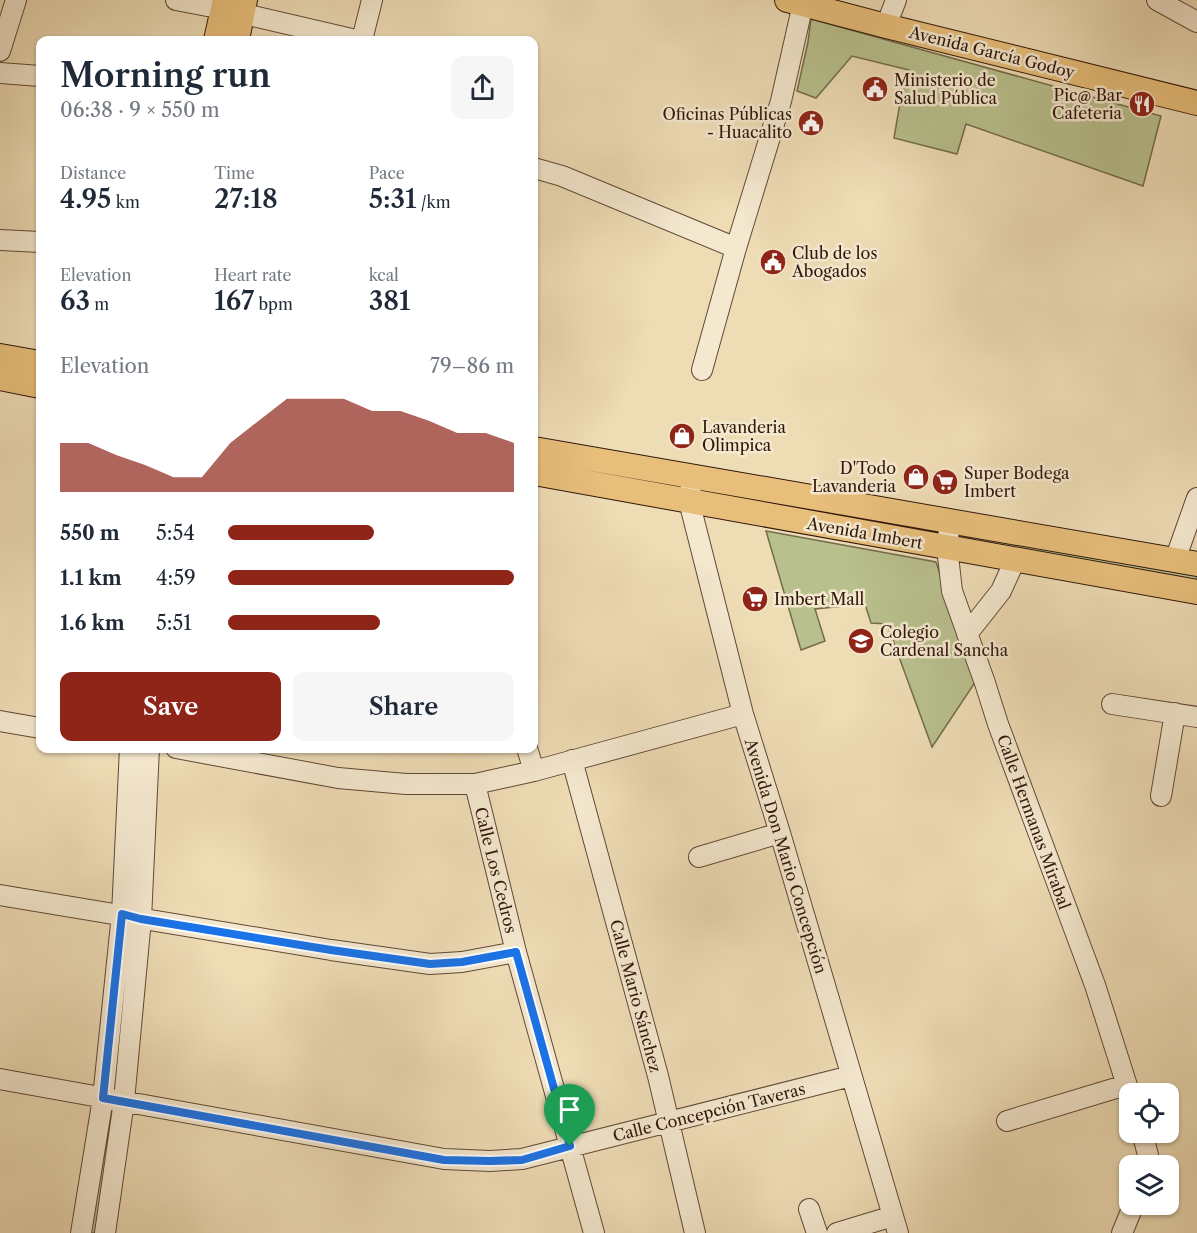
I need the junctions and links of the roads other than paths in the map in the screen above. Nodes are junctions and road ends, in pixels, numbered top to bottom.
1 (16, 0) edge
2 (176, 0) edge
3 (372, 0) edge
4 (896, 0) edge
5 (1157, 0) edge
6 (795, 2) edge
7 (234, 6) edge
8 (1197, 22) edge
9 (886, 26) junction
10 (218, 36) edge
11 (237, 36) edge
12 (342, 36) edge
13 (363, 36) edge
14 (0, 51) edge
15 (0, 73) edge
16 (36, 76) edge
17 (1197, 103) edge
18 (538, 169) edge
19 (0, 240) edge
20 (36, 242) edge
21 (736, 248) junction
22 (0, 356) edge
23 (36, 362) edge
24 (702, 370) dead end
25 (0, 378) edge
26 (36, 385) edge
27 (538, 450) edge
28 (538, 473) edge
29 (692, 477) junction
30 (1197, 498) edge
31 (689, 501) junction
32 (950, 522) junction
33 (947, 547) junction
34 (1015, 560) junction
35 (1186, 562) edge
36 (1197, 592) edge
37 (967, 634) junction
38 (1112, 704) dead end
39 (1175, 713) junction
40 (743, 714) junction
41 (1197, 717) edge
42 (0, 721) edge
43 (36, 727) edge
44 (130, 753) edge
45 (148, 753) edge
46 (203, 753) edge
47 (528, 753) edge
48 (572, 760) junction
49 (534, 771) junction
50 (475, 784) junction
51 (1161, 796) dead end
52 (780, 833) junction
53 (699, 857) dead end
54 (0, 895) edge
55 (131, 916) junction
56 (516, 952) junction
57 (851, 1076) junction
58 (0, 1079) edge
59 (1126, 1083) edge
60 (1119, 1092) edge
61 (103, 1098) junction
62 (124, 1101) junction
63 (1007, 1121) dead end
64 (669, 1122) junction
65 (570, 1146) junction
66 (809, 1209) dead end
67 (1129, 1215) edge
68 (896, 1224) edge
69 (81, 1233) edge
70 (105, 1233) edge
71 (594, 1233) edge
72 (695, 1233) edge
73 (817, 1233) edge
74 (837, 1233) edge
75 (1122, 1233) edge

1 - 14 street
2 - 7 street
3 - 13 street
4 - 9 street
5 - 8 street
6 - 9 main road, Avenida García Godoy
6 - 21 street
7 - 10 main road
7 - 11 main road
7 - 12 street
9 - 17 main road, Avenida García Godoy
15 - 16 street
18 - 21 street
19 - 20 street
21 - 24 street
22 - 23 main road
25 - 26 main road
27 - 29 main road, Avenida Imbert
28 - 31 main road, Avenida Imbert
29 - 31 street, Avenida Don Mario Concepción
29 - 32 main road, Avenida Imbert
30 - 35 street
31 - 33 main road, Avenida Imbert
31 - 40 street, Avenida Don Mario Concepción
32 - 33 street, Calle Hermanas Mirabal
32 - 35 main road, Avenida Imbert
33 - 34 main road, Avenida Imbert
33 - 37 street, Calle Hermanas Mirabal
34 - 36 main road, Avenida Imbert
34 - 37 street
37 - 59 street, Calle Hermanas Mirabal
38 - 39 street
39 - 41 street
39 - 51 street
40 - 48 street
40 - 52 street, Avenida Don Mario Concepción
42 - 43 street
44 - 55 street
45 - 55 street
46 - 50 street
47 - 49 street
48 - 49 street
48 - 64 street, Calle Mario Sánchez
49 - 50 street
50 - 56 street, Calle Los Cedros
52 - 53 street
52 - 57 street, Avenida Don Mario Concepción
54 - 55 street
55 - 56 street
55 - 61 street
55 - 62 street
56 - 65 street, Calle Los Cedros
57 - 64 street, Calle Concepción Taveras
57 - 68 street, Avenida Don Mario Concepción
58 - 61 street, Calle Concepción Taveras
60 - 63 street
61 - 62 street, Calle Concepción Taveras
61 - 69 street
62 - 65 street, Calle Concepción Taveras
62 - 70 street
64 - 65 street, Calle Concepción Taveras
64 - 72 street, Calle Mario Sánchez
65 - 71 street, Calle Los Cedros
66 - 73 street
67 - 75 street
68 - 74 street

